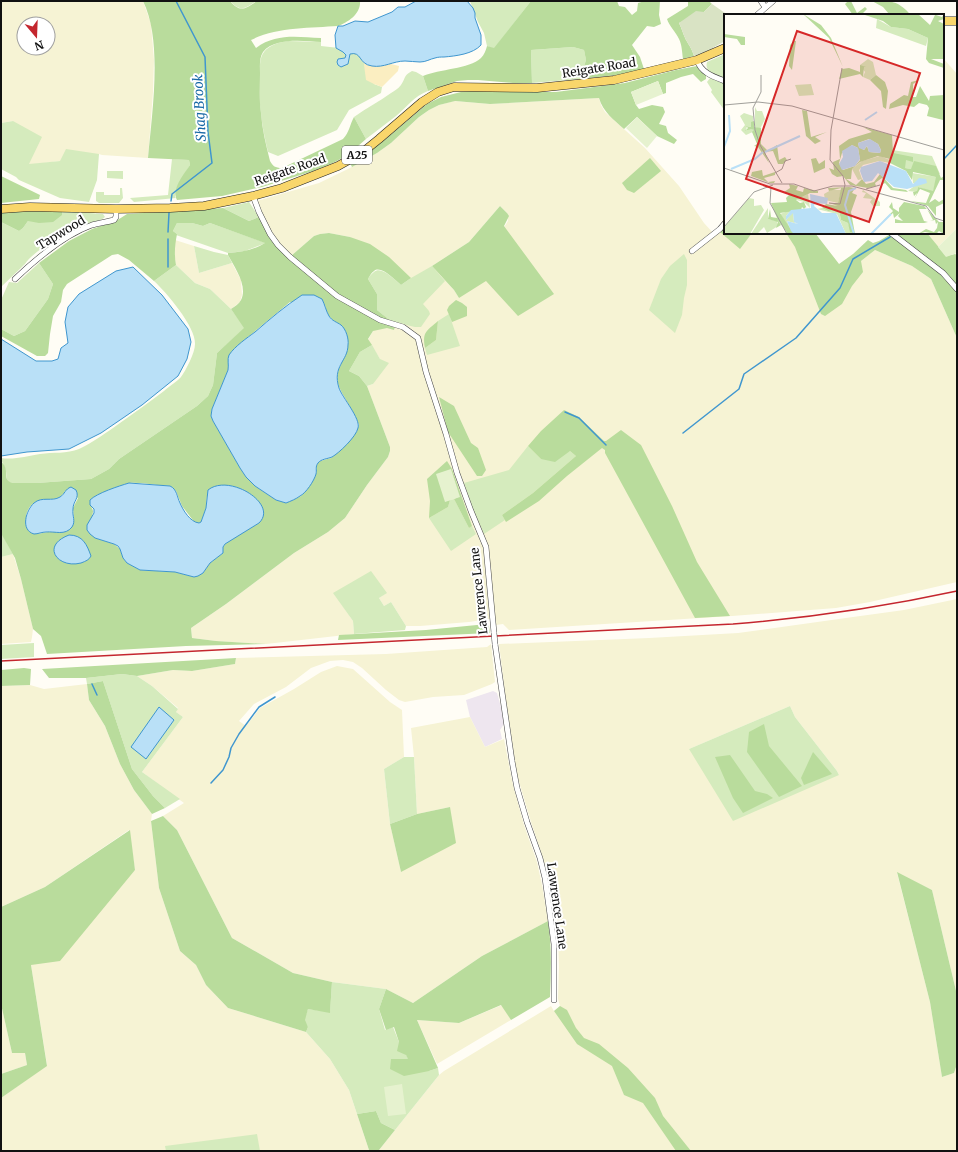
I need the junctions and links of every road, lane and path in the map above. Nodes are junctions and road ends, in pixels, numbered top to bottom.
1 (761, 1) edge
2 (773, 1) edge
3 (765, 8) junction
4 (758, 14) edge
5 (944, 21) edge
6 (957, 21) edge
7 (724, 48) edge
8 (697, 60) junction
9 (724, 81) edge
10 (253, 196) junction
11 (1, 209) edge
12 (116, 209) junction
13 (724, 224) edge
14 (892, 234) edge
15 (692, 251) dead end
16 (15, 279) dead end
17 (957, 289) edge
18 (554, 1000) dead end

1 - 3 street
2 - 3 street
3 - 4 street
5 - 6 main road
7 - 8 main road, Reigate Road / A25
8 - 9 street
8 - 10 main road, Reigate Road / A25
10 - 12 main road, Reigate Road / A25
10 - 18 street, Lawrence Lane, bridge
11 - 12 main road, Reigate Road / A25
12 - 16 street, Tapwood
13 - 15 street
14 - 17 street

